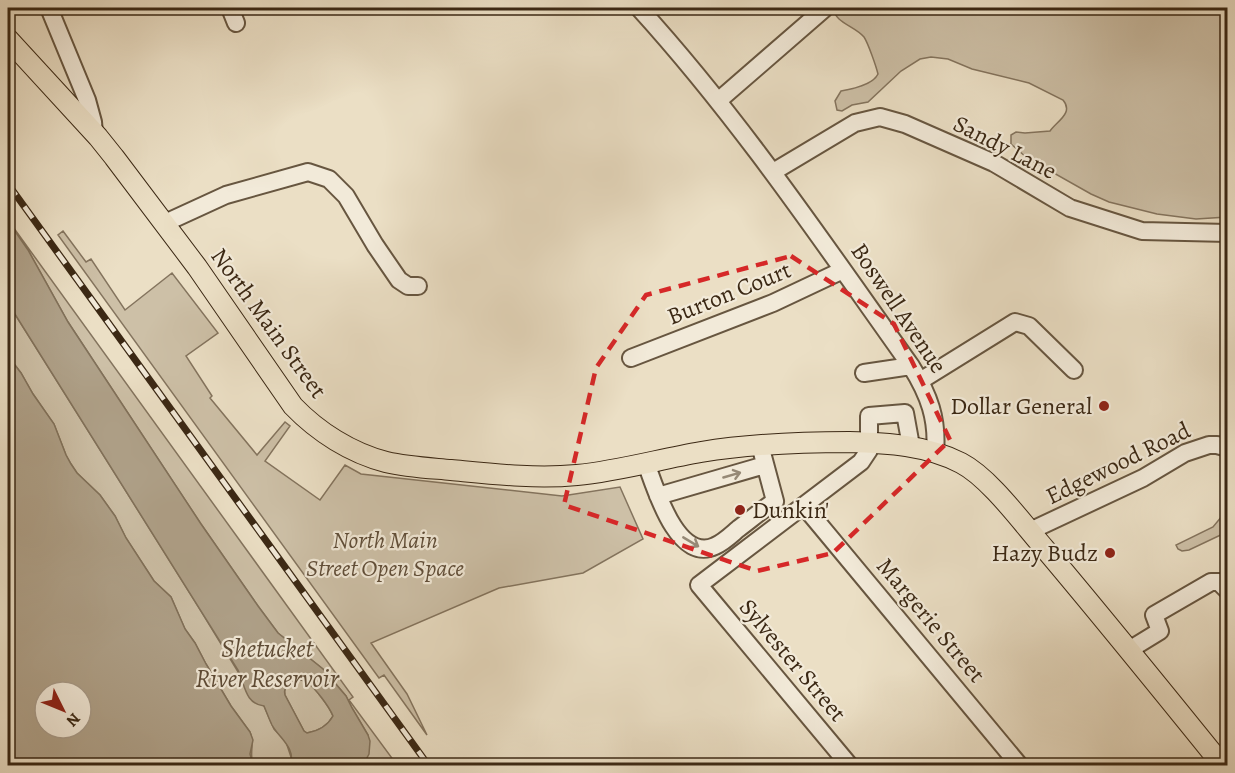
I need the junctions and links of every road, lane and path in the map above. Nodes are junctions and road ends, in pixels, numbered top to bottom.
1 (49, 8) edge
2 (639, 8) edge
3 (824, 9) edge
4 (8, 39) edge
5 (718, 101) junction
6 (94, 133) junction
7 (773, 172) junction
8 (165, 223) junction
9 (1227, 234) edge
10 (843, 270) junction
11 (418, 286) dead end
12 (631, 358) dead end
13 (1074, 370) dead end
14 (864, 373) dead end
15 (918, 378) junction
16 (905, 413) junction
17 (870, 443) junction
18 (760, 445) junction
19 (911, 446) junction
20 (1227, 448) edge
21 (935, 453) junction
22 (646, 463) junction
23 (765, 465) junction
24 (658, 496) junction
25 (804, 506) junction
26 (1030, 531) junction
27 (1227, 591) edge
28 (1129, 650) junction
29 (850, 765) edge
30 (1020, 765) edge
31 (1223, 765) edge

1 - 6 street
2 - 5 street, Boswell Avenue
3 - 5 street
4 - 6 main road, North Main Street
5 - 7 street, Boswell Avenue
6 - 8 main road, North Main Street
7 - 9 street, Sandy Lane
7 - 10 street, Boswell Avenue
8 - 11 street
8 - 22 main road, North Main Street
10 - 12 street, Burton Court
10 - 15 street, Boswell Avenue
13 - 15 street
14 - 15 street
15 - 16 street
15 - 21 street, Boswell Avenue
16 - 17 street
16 - 19 street
17 - 18 main road, North Main Street
17 - 19 main road, North Main Street
17 - 25 street
18 - 22 main road, North Main Street
18 - 23 street
19 - 21 main road, North Main Street
20 - 26 street, Edgewood Road
21 - 26 main road
22 - 24 street
24 -> 23 street
24 -> 23 street
25 - 29 street, Sylvester Street
25 - 30 street, Margerie Street
26 - 28 main road
27 - 28 street
28 - 31 main road

